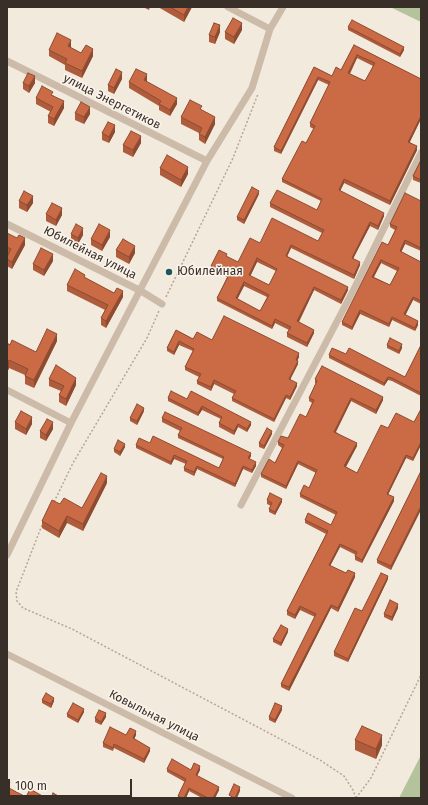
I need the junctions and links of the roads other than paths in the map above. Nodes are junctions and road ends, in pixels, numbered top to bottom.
1 (228, 7) edge
2 (283, 7) edge
3 (270, 28) junction
4 (7, 61) edge
5 (421, 153) edge
6 (207, 162) junction
7 (7, 224) edge
8 (141, 291) junction
9 (162, 304) road end
10 (7, 390) edge
11 (71, 423) junction
12 (241, 505) dead end
13 (7, 555) edge
14 (7, 654) edge
15 (292, 798) edge

1 - 3 street
2 - 3 street
3 - 6 street
4 - 6 street, улица Энергетиков
5 - 12 street
6 - 8 street
7 - 8 street, Юбилейная улица
8 - 9 street, Юбилейная улица
8 - 11 street
10 - 11 street
11 - 13 street
14 - 15 street, Ковыльная улица

